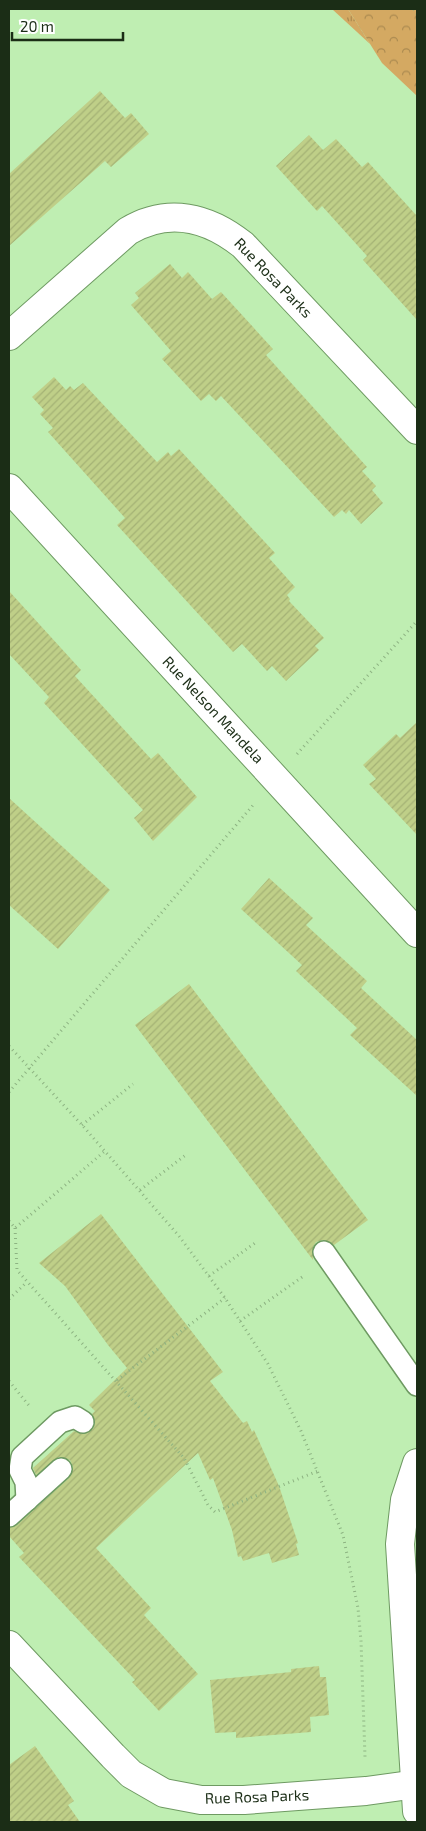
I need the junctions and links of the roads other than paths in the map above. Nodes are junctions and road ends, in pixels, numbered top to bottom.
1 (9, 336) edge
2 (417, 430) edge
3 (9, 488) edge
4 (417, 933) edge
5 (326, 1256) road end
6 (417, 1384) edge
7 (83, 1422) dead end
8 (417, 1463) edge
9 (61, 1469) dead end
10 (27, 1500) junction
11 (9, 1516) edge
12 (9, 1645) edge
13 (416, 1784) edge
14 (417, 1811) edge

1 - 2 street, Rue Rosa Parks
3 - 4 street, Rue Nelson Mandela
5 - 6 lane
7 - 10 lane
8 - 13 street
9 - 10 lane
10 - 11 lane
12 - 13 street, Rue Rosa Parks
13 - 14 street

